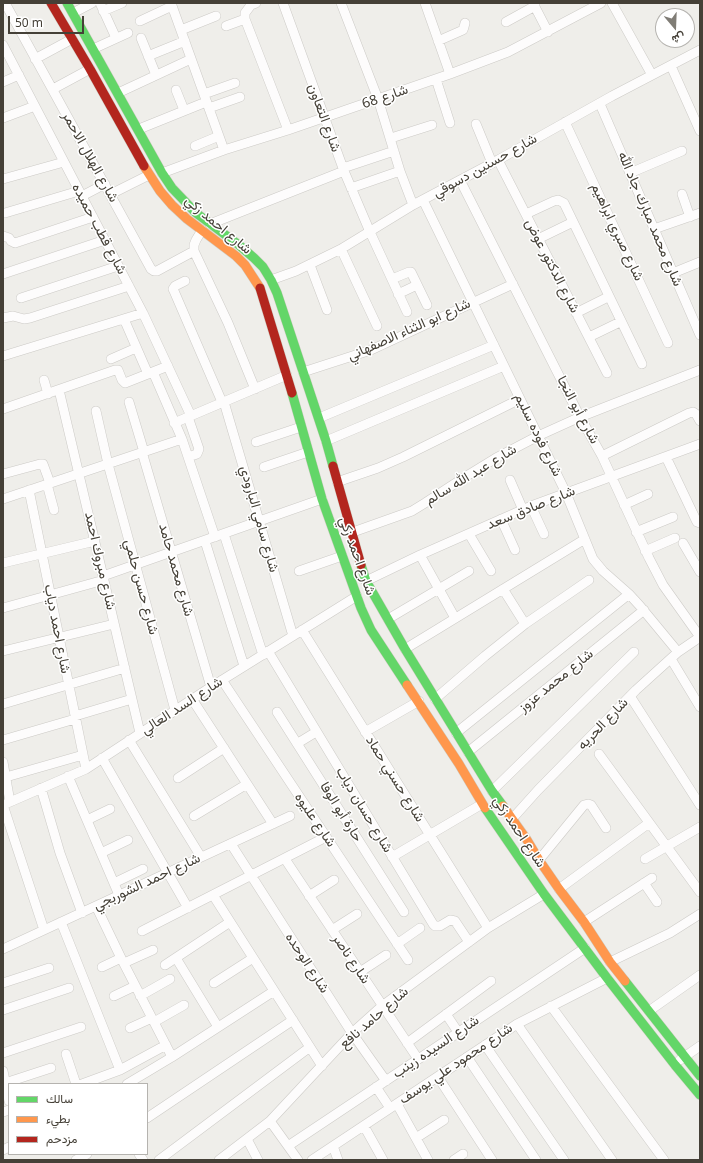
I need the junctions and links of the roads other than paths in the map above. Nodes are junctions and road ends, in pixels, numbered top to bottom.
1 (5, 3) edge
2 (51, 3) edge
3 (67, 3) edge
4 (92, 3) edge
5 (122, 3) edge
6 (283, 3) edge
7 (341, 3) edge
8 (425, 3) edge
9 (601, 3) edge
10 (612, 3) edge
11 (254, 4) edge
12 (534, 4) edge
13 (172, 5) edge
14 (102, 7) edge
15 (73, 13) junction
16 (216, 16) dead end
17 (245, 18) junction
18 (140, 21) dead end
19 (506, 22) dead end
20 (464, 23) dead end
21 (226, 26) dead end
22 (181, 30) junction
23 (548, 32) junction
24 (128, 33) dead end
25 (116, 38) junction
26 (141, 38) dead end
27 (72, 39) junction
28 (185, 41) junction
29 (438, 41) junction
30 (4, 48) edge
31 (93, 49) junction
32 (700, 50) edge
33 (148, 56) junction
34 (35, 58) junction
35 (191, 59) junction
36 (671, 66) junction
37 (90, 69) junction
38 (450, 74) junction
39 (19, 75) junction
40 (156, 75) junction
41 (652, 75) junction
42 (436, 79) junction
43 (3, 82) edge
44 (235, 83) dead end
45 (53, 90) junction
46 (176, 90) dead end
47 (118, 93) junction
48 (240, 97) dead end
49 (378, 99) junction
50 (206, 102) junction
51 (600, 104) junction
52 (35, 106) junction
53 (184, 110) junction
54 (324, 117) junction
55 (3, 118) edge
56 (565, 122) junction
57 (450, 123) dead end
58 (476, 124) dead end
59 (432, 125) dead end
60 (138, 129) junction
61 (288, 130) junction
62 (700, 130) edge
63 (218, 136) junction
64 (391, 138) junction
65 (195, 146) dead end
66 (224, 150) junction
67 (394, 151) junction
68 (682, 151) dead end
69 (495, 161) junction
70 (64, 162) junction
71 (343, 170) junction
72 (400, 170) junction
73 (162, 173) junction
74 (630, 173) junction
75 (149, 175) junction
76 (3, 179) edge
77 (460, 180) junction
78 (105, 184) junction
79 (351, 188) junction
80 (80, 194) junction
81 (111, 194) junction
82 (682, 194) dead end
83 (423, 200) junction
84 (413, 205) junction
85 (5, 213) dead end
86 (700, 213) edge
87 (526, 214) junction
88 (92, 217) junction
89 (690, 217) junction
90 (573, 222) junction
91 (654, 229) junction
92 (202, 230) junction
93 (213, 230) junction
94 (370, 232) junction
95 (3, 236) edge
96 (538, 239) junction
97 (105, 240) junction
98 (341, 249) junction
99 (194, 251) junction
100 (700, 262) edge
101 (310, 265) junction
102 (118, 266) junction
103 (673, 273) junction
104 (3, 274) edge
105 (271, 280) junction
106 (392, 280) junction
107 (185, 281) dead end
108 (417, 284) junction
109 (513, 284) junction
110 (129, 286) junction
111 (398, 294) junction
112 (608, 297) junction
113 (21, 298) dead end
114 (473, 302) junction
115 (427, 305) dead end
116 (327, 310) dead end
117 (407, 312) dead end
118 (143, 313) junction
119 (576, 313) junction
120 (696, 313) edge
121 (3, 318) edge
122 (124, 319) junction
123 (620, 322) junction
124 (377, 326) dead end
125 (700, 335) edge
126 (589, 337) junction
127 (668, 342) dead end
128 (494, 345) junction
129 (136, 348) junction
130 (3, 356) edge
131 (110, 359) dead end
132 (642, 364) dead end
133 (168, 366) junction
134 (504, 366) junction
135 (700, 370) edge
136 (303, 372) junction
137 (150, 373) junction
138 (607, 373) dead end
139 (287, 375) junction
140 (44, 380) dead end
141 (255, 389) junction
142 (59, 390) junction
143 (48, 394) junction
144 (520, 399) junction
145 (129, 402) dead end
146 (223, 402) junction
147 (3, 409) edge
148 (96, 411) dead end
149 (189, 416) junction
150 (580, 417) junction
151 (318, 418) junction
152 (700, 421) edge
153 (174, 423) junction
154 (301, 427) junction
155 (538, 436) junction
156 (182, 439) junction
157 (326, 441) junction
158 (256, 442) dead end
159 (700, 444) edge
160 (143, 452) junction
161 (308, 452) junction
162 (602, 456) junction
163 (188, 457) junction
164 (666, 457) junction
165 (108, 464) junction
166 (264, 467) dead end
167 (79, 473) junction
168 (3, 474) edge
169 (612, 476) junction
170 (510, 480) dead end
171 (338, 482) junction
172 (49, 483) junction
173 (29, 490) junction
174 (566, 493) junction
175 (648, 494) dead end
176 (3, 499) edge
177 (322, 499) junction
178 (624, 505) junction
179 (527, 508) junction
180 (54, 510) dead end
181 (672, 517) dead end
182 (501, 519) junction
183 (259, 522) junction
184 (700, 523) edge
185 (353, 532) junction
186 (636, 532) junction
187 (224, 534) junction
188 (469, 534) junction
189 (544, 534) dead end
190 (215, 537) junction
191 (675, 538) dead end
192 (585, 539) junction
193 (95, 541) junction
194 (205, 541) junction
195 (683, 543) dead end
196 (515, 550) dead end
197 (645, 551) junction
198 (172, 552) junction
199 (42, 554) junction
200 (420, 555) junction
201 (342, 556) junction
202 (697, 560) edge
203 (3, 563) edge
204 (136, 565) junction
205 (299, 571) dead end
206 (469, 571) dead end
207 (491, 571) dead end
208 (700, 572) edge
209 (103, 578) junction
210 (366, 580) junction
211 (589, 580) dead end
212 (438, 588) junction
213 (502, 589) junction
214 (629, 594) junction
215 (50, 595) junction
216 (357, 596) junction
217 (3, 608) edge
218 (644, 610) junction
219 (455, 618) junction
220 (388, 619) junction
221 (114, 624) junction
222 (525, 624) junction
223 (302, 630) junction
224 (293, 636) junction
225 (59, 637) junction
226 (700, 637) edge
227 (405, 649) junction
228 (3, 651) edge
229 (634, 652) dead end
230 (678, 652) junction
231 (265, 653) junction
232 (671, 659) junction
233 (244, 666) junction
234 (125, 668) junction
235 (222, 680) junction
236 (68, 685) junction
237 (210, 687) junction
238 (630, 696) junction
239 (132, 699) junction
240 (192, 699) junction
241 (435, 699) junction
242 (419, 701) junction
243 (3, 704) edge
244 (700, 707) edge
245 (175, 710) junction
246 (278, 712) dead end
247 (75, 718) junction
248 (316, 732) junction
249 (365, 732) junction
250 (140, 733) junction
251 (456, 733) junction
252 (3, 740) edge
253 (129, 740) junction
254 (298, 744) junction
255 (224, 748) junction
256 (468, 752) junction
257 (599, 754) dead end
258 (83, 755) junction
259 (102, 758) junction
260 (3, 762) edge
261 (86, 769) junction
262 (68, 776) junction
263 (6, 777) junction
264 (178, 778) dead end
265 (247, 784) junction
266 (40, 788) junction
267 (492, 791) junction
268 (6, 804) edge
269 (482, 804) junction
270 (700, 805) edge
271 (110, 809) dead end
272 (194, 816) dead end
273 (290, 816) dead end
274 (512, 819) junction
275 (87, 820) junction
276 (649, 823) junction
277 (273, 824) junction
278 (700, 827) edge
279 (606, 828) dead end
280 (429, 834) junction
281 (326, 837) junction
282 (128, 840) dead end
283 (527, 840) junction
284 (231, 844) junction
285 (666, 847) junction
286 (514, 850) junction
287 (101, 853) junction
288 (201, 857) junction
289 (392, 857) junction
290 (285, 858) junction
291 (645, 859) dead end
292 (539, 860) junction
293 (143, 868) dead end
294 (168, 872) junction
295 (250, 876) junction
296 (334, 880) dead end
297 (114, 883) junction
298 (559, 889) junction
299 (700, 892) edge
300 (544, 894) junction
301 (119, 895) junction
302 (213, 895) junction
303 (309, 896) junction
304 (657, 902) dead end
305 (96, 906) junction
306 (188, 908) junction
307 (404, 912) dead end
308 (82, 913) junction
309 (357, 914) dead end
310 (700, 914) edge
311 (61, 922) junction
312 (230, 922) junction
313 (584, 922) junction
314 (420, 928) dead end
315 (488, 928) junction
316 (44, 930) junction
317 (332, 930) junction
318 (142, 931) dead end
319 (469, 942) junction
320 (397, 944) junction
321 (585, 948) junction
322 (3, 949) edge
323 (153, 950) dead end
324 (386, 955) dead end
325 (176, 958) junction
326 (253, 958) junction
327 (408, 960) dead end
328 (122, 961) junction
329 (610, 962) junction
330 (165, 965) dead end
331 (102, 967) dead end
332 (49, 968) dead end
333 (360, 972) junction
334 (700, 975) edge
335 (607, 978) junction
336 (170, 979) dead end
337 (491, 981) dead end
338 (3, 983) edge
339 (214, 984) dead end
340 (136, 986) junction
341 (69, 988) dead end
342 (274, 990) junction
343 (114, 996) dead end
344 (140, 996) junction
345 (184, 1005) dead end
346 (382, 1006) junction
347 (551, 1006) junction
348 (3, 1010) edge
349 (649, 1010) junction
350 (446, 1014) junction
351 (153, 1020) junction
352 (293, 1020) junction
353 (517, 1024) junction
354 (218, 1027) junction
355 (81, 1028) dead end
356 (130, 1028) dead end
357 (458, 1032) junction
358 (352, 1033) junction
359 (406, 1043) junction
360 (166, 1045) junction
361 (485, 1045) junction
362 (700, 1046) edge
363 (310, 1047) junction
364 (3, 1053) edge
365 (66, 1054) dead end
366 (172, 1057) junction
367 (467, 1057) junction
368 (685, 1057) junction
369 (418, 1059) junction
370 (675, 1065) junction
371 (322, 1066) junction
372 (51, 1068) dead end
373 (120, 1070) junction
374 (3, 1071) edge
375 (700, 1076) edge
376 (438, 1077) junction
377 (386, 1081) junction
378 (96, 1082) edge
379 (5, 1083) junction
380 (76, 1083) edge
381 (129, 1083) edge
382 (376, 1087) junction
383 (700, 1095) edge
384 (8, 1096) edge
385 (394, 1106) junction
386 (148, 1117) edge
387 (444, 1120) dead end
388 (270, 1121) junction
389 (364, 1126) junction
390 (247, 1138) junction
391 (416, 1138) junction
392 (288, 1146) junction
393 (333, 1146) junction
394 (463, 1154) dead end
395 (85, 1155) edge
396 (76, 1160) edge
397 (158, 1160) edge
398 (220, 1160) edge
399 (258, 1160) edge
400 (298, 1160) edge
401 (312, 1160) edge
402 (338, 1160) edge
403 (383, 1160) edge
404 (428, 1160) edge
405 (454, 1160) edge
406 (492, 1160) edge
407 (536, 1160) edge
408 (564, 1160) edge
409 (612, 1160) edge
410 (664, 1160) edge

1 - 34 street, شارع الهلال الاحمر
2 - 27 street, شارع احمد زكي
3 - 15 street, شارع احمد زكي
4 - 15 street
5 - 14 street
6 - 54 street, شارع التعاون
7 - 49 street
8 - 29 street
9 - 23 street, شارع 68
10 - 41 street
11 - 17 street
12 - 19 street
12 - 23 street
13 - 18 street
13 - 22 street
14 - 25 street
15 - 31 street, شارع احمد زكي
16 - 22 street
17 - 21 street
17 - 61 street
20 - 29 street
22 - 28 street
23 - 38 street, شارع 68
24 - 25 street
25 - 31 street
26 - 33 street
27 - 34 street
27 - 37 street, شارع احمد زكي
28 - 33 street
28 - 35 street
29 - 38 street
30 - 39 street, شارع قطب حميده
31 - 47 street, شارع احمد زكي
32 - 36 street, شارع حسنين دسوقي
33 - 40 street
34 - 45 street, شارع الهلال الاحمر
35 - 40 street
35 - 50 street
36 - 41 street, شارع حسنين دسوقي
36 - 62 street
37 - 45 street
37 - 75 street, شارع احمد زكي
38 - 42 street, شارع 68
39 - 43 street
39 - 52 street, شارع قطب حميده
40 - 47 street
41 - 51 street, شارع حسنين دسوقي
42 - 49 street, شارع 68
42 - 57 street
44 - 50 street
45 - 78 street, شارع الهلال الاحمر
46 - 53 street
47 - 60 street, شارع احمد زكي
48 - 50 street
49 - 54 street, شارع 68
49 - 64 street
50 - 53 street
50 - 63 street
51 - 56 street, شارع حسنين دسوقي
51 - 74 street, شارع محمد مبارك جاد الله
52 - 55 street
52 - 70 street, شارع قطب حميده
53 - 60 street
54 - 61 street, شارع 68
54 - 71 street, شارع التعاون
56 - 69 street, شارع حسنين دسوقي
56 - 127 street, شارع صبري ابراهيم
58 - 69 street, شارع الدكتور عوض
59 - 64 street
60 - 73 street, شارع احمد زكي
61 - 66 street, شارع 68
63 - 65 street
63 - 66 street
64 - 67 street
66 - 73 street, شارع 68
67 - 71 street
67 - 72 street
68 - 74 street
69 - 77 street, شارع حسنين دسوقي
69 - 87 street, شارع الدكتور عوض
70 - 76 street
70 - 80 street, شارع قطب حميده
71 - 79 street, شارع التعاون
71 - 93 street
72 - 79 street
72 - 84 street
73 - 93 street, شارع احمد زكي
74 - 91 street, شارع محمد مبارك جاد الله
75 - 81 street
75 - 92 street, شارع احمد زكي
77 - 83 street, شارع حسنين دسوقي
77 - 109 street, شارع أبو النجا
78 - 80 street
78 - 81 street, شارع الهلال الاحمر
79 - 94 street, شارع التعاون
80 - 85 street
80 - 88 street, شارع قطب حميده
81 - 99 street, شارع الهلال الاحمر
82 - 89 street
83 - 84 street, شارع حسنين دسوقي
83 - 114 street, شارع فوده سليم
84 - 94 street, شارع حسنين دسوقي
86 - 89 street
87 - 90 street
87 - 96 street, شارع الدكتور عوض
88 - 95 street
88 - 97 street, شارع قطب حميده
89 - 91 street
90 - 96 street
90 - 112 street
91 - 103 street, شارع محمد مبارك جاد الله
92 - 93 street, شارع احمد زكي
92 - 99 street
93 - 105 street, شارع احمد زكي
93 - 139 street, شارع احمد زكي
94 - 98 street, شارع حسنين دسوقي
94 - 106 street, شارع التعاون
96 - 119 street, شارع الدكتور عوض
97 - 102 street, شارع قطب حميده
97 - 104 street
98 - 101 street, شارع حسنين دسوقي
98 - 124 street
99 - 141 street
100 - 103 street
101 - 105 street, شارع حسنين دسوقي
101 - 116 street
102 - 110 street, شارع قطب حميده
102 - 113 street
103 - 120 street, شارع محمد مبارك جاد الله
105 - 136 street, شارع احمد زكي
106 - 108 street
106 - 111 street, شارع التعاون
107 - 146 street, شارع سامي البارودي
108 - 111 street
108 - 115 street
109 - 114 street, شارع ابو الثناء الاصفهاني
109 - 150 street, شارع أبو النجا
110 - 118 street, شارع قطب حميده
110 - 121 street
111 - 117 street, شارع التعاون
112 - 119 street
112 - 123 street
114 - 128 street, شارع فوده سليم
114 - 136 street, شارع ابو الثناء الاصفهاني
118 - 122 street
118 - 133 street, شارع قطب حميده
119 - 126 street, شارع الدكتور عوض
120 - 125 street, شارع محمد مبارك جاد الله
122 - 129 street
122 - 130 street
123 - 126 street
123 - 132 street
126 - 138 street, شارع الدكتور عوض
128 - 134 street, شارع فوده سليم
128 - 151 street
129 - 131 street
129 - 137 street
133 - 137 street
133 - 149 street, شارع قطب حميده
134 - 144 street, شارع فوده سليم
134 - 157 street
135 - 150 street, شارع عبد الله سالم
136 - 151 street, شارع احمد زكي
137 - 142 street
137 - 153 street
139 - 141 street
139 - 154 street, شارع احمد زكي
140 - 143 street
141 - 146 street
142 - 143 street
142 - 167 street, شارع مبروك احمد
143 - 147 street
144 - 155 street, شارع فوده سليم
144 - 171 street
145 - 160 street, شارع محمد حامد
146 - 149 street
146 - 183 street, شارع سامي البارودي
148 - 165 street, شارع حسن حلمي
149 - 153 street
149 - 163 street, شارع قطب حميده
150 - 155 street, شارع عبد الله سالم
150 - 162 street, شارع أبو النجا
151 - 157 street, شارع احمد زكي
152 - 162 street
153 - 156 street
154 - 158 street
154 - 161 street, شارع احمد زكي
155 - 174 street, شارع فوده سليم
155 - 185 street, شارع عبد الله سالم
156 - 160 street
156 - 163 street
157 - 171 street, شارع احمد زكي
159 - 164 street, شارع صادق سعد
160 - 165 street
160 - 198 street, شارع محمد حامد
161 - 166 street
161 - 177 street, شارع احمد زكي
162 - 169 street, شارع أبو النجا
163 - 190 street
164 - 169 street, شارع صادق سعد
164 - 184 street
165 - 167 street
165 - 204 street, شارع حسن حلمي
167 - 172 street
167 - 193 street, شارع مبروك احمد
168 - 172 street
169 - 174 street, شارع صادق سعد
169 - 178 street, شارع أبو النجا
170 - 179 street
171 - 185 street, شارع احمد زكي
172 - 173 street
172 - 180 street
173 - 176 street
173 - 199 street, شارع احمد دياب
174 - 179 street, شارع صادق سعد
174 - 192 street, شارع فوده سليم
175 - 178 street
177 - 183 street
177 - 201 street, شارع احمد زكي
178 - 186 street, شارع أبو النجا
179 - 182 street, شارع صادق سعد
179 - 189 street
181 - 186 street
182 - 188 street, شارع صادق سعد
182 - 196 street
183 - 187 street
183 - 224 street, شارع سامي البارودي
185 - 210 street, شارع احمد زكي
186 - 197 street, شارع أبو النجا
187 - 190 street
187 - 231 street, شارع حسان دياب
188 - 200 street, شارع صادق سعد
188 - 207 street
190 - 194 street
191 - 197 street
192 - 213 street
192 - 214 street, شارع فوده سليم
193 - 199 street
193 - 209 street, شارع مبروك احمد
194 - 198 street
194 - 233 street
195 - 202 street
197 - 226 street, شارع أبو النجا
198 - 204 street
198 - 237 street, شارع محمد حامد
199 - 203 street
199 - 215 street, شارع احمد دياب
200 - 210 street, شارع صادق سعد
200 - 212 street
201 - 205 street
201 - 216 street, شارع احمد زكي
202 - 208 street
204 - 209 street
204 - 245 street, شارع حسن حلمي
206 - 212 street
209 - 215 street
209 - 221 street, شارع مبروك احمد
210 - 220 street, شارع احمد زكي
211 - 222 street
212 - 219 street
212 - 220 street
213 - 219 street
213 - 222 street
214 - 218 street, شارع فوده سليم
214 - 251 street
215 - 217 street
215 - 225 street, شارع احمد دياب
216 - 223 street, شارع السد العالي
216 - 242 street, شارع احمد زكي
218 - 230 street, شارع فوده سليم
218 - 256 street, شارع محمد عزوز
219 - 227 street
220 - 227 street, شارع احمد زكي
221 - 225 street
221 - 234 street, شارع مبروك احمد
222 - 241 street
223 - 224 street, شارع السد العالي
223 - 249 street, شارع حسني حماد
224 - 231 street, شارع السد العالي
225 - 228 street
225 - 236 street, شارع احمد دياب
226 - 230 street, شارع الحريه
227 - 241 street, شارع احمد زكي
229 - 267 street
230 - 232 street, شارع الحريه
231 - 233 street, شارع السد العالي
231 - 248 street, شارع حسان دياب
232 - 238 street, شارع الحريه
232 - 244 street
233 - 235 street, شارع السد العالي
234 - 236 street
234 - 239 street, شارع مبروك احمد
235 - 237 street, شارع السد العالي
235 - 281 street, شارع عليوه
236 - 243 street
236 - 247 street, شارع احمد دياب
237 - 240 street, شارع السد العالي
238 - 270 street
238 - 274 street, شارع الحريه
239 - 247 street
239 - 250 street, شارع مبروك احمد
240 - 245 street, شارع السد العالي
240 - 255 street
241 - 251 street, شارع احمد زكي
242 - 249 street
242 - 269 street, شارع احمد زكي
245 - 250 street, شارع السد العالي
246 - 254 street, حارة أبو الوفا
247 - 252 street
247 - 258 street, شارع احمد دياب
248 - 254 street
248 - 289 street, شارع حسان دياب
249 - 280 street, شارع حسني حماد
250 - 253 street, شارع السد العالي
251 - 256 street, شارع احمد زكي
253 - 259 street, شارع السد العالي
253 - 288 street
254 - 307 street, حارة أبو الوفا
255 - 264 street
255 - 265 street
256 - 267 street, شارع احمد زكي
257 - 276 street
258 - 261 street, شارع احمد دياب
258 - 263 street
259 - 261 street, شارع السد العالي
259 - 294 street
260 - 263 street
261 - 262 street, شارع السد العالي
262 - 266 street, شارع السد العالي
262 - 275 street
263 - 268 street
265 - 272 street
265 - 277 street
266 - 268 street, شارع السد العالي
266 - 308 street
267 - 274 street, شارع احمد زكي
268 - 316 street
269 - 280 street
269 - 286 street, شارع احمد زكي
271 - 275 street
273 - 277 street, شارع احمد الشوربجي
274 - 283 street, شارع احمد زكي
275 - 287 street
276 - 285 street
276 - 298 street
277 - 284 street, شارع احمد الشوربجي
278 - 285 street
279 - 292 street
280 - 289 street
280 - 315 street, شارع حسني حماد
281 - 290 street
281 - 320 street, شارع عليوه
282 - 287 street
283 - 286 street
283 - 292 street, شارع احمد زكي
284 - 288 street, شارع احمد الشوربجي
284 - 295 street, شارع الوحده
285 - 291 street
285 - 299 street
286 - 300 street, شارع احمد زكي
287 - 297 street
288 - 294 street, شارع احمد الشوربجي
289 - 319 street, شارع حسان دياب
290 - 295 street
290 - 303 street, شارع ناصر
292 - 298 street, شارع احمد زكي
293 - 297 street
294 - 301 street, شارع احمد الشوربجي
294 - 306 street
295 - 302 street
295 - 358 street, شارع الوحده
296 - 303 street
297 - 301 street
298 - 313 street, شارع احمد زكي
300 - 315 street, شارع حامد نافع
300 - 321 street, شارع احمد زكي
301 - 305 street, شارع احمد الشوربجي
302 - 306 street
302 - 312 street
303 - 317 street, شارع ناصر
304 - 313 street
305 - 308 street, شارع احمد الشوربجي
305 - 328 street
306 - 318 street
308 - 311 street, شارع احمد الشوربجي
309 - 317 street
310 - 329 street
311 - 316 street, شارع احمد الشوربجي
311 - 373 street
312 - 325 street
312 - 326 street
313 - 329 street, شارع احمد زكي
314 - 320 street
315 - 319 street, شارع حامد نافع
316 - 322 street, شارع احمد الشوربجي
317 - 333 street, شارع ناصر
319 - 346 street, شارع حامد نافع
320 - 327 street, شارع عليوه
321 - 335 street, شارع احمد زكي
321 - 357 street, شارع السيده زينب
323 - 328 street
324 - 333 street
325 - 330 street
325 - 354 street
326 - 339 street
326 - 342 street
328 - 331 street
328 - 340 street
329 - 349 street, شارع احمد زكي
332 - 338 street
333 - 346 street, شارع ناصر
334 - 349 street
335 - 347 street, شارع محمود علي يوسف
335 - 370 street, شارع احمد زكي
336 - 344 street
337 - 350 street
340 - 343 street
340 - 344 street
341 - 348 street
342 - 352 street
342 - 354 street
344 - 351 street
345 - 351 street
346 - 358 street, شارع حامد نافع
346 - 359 street, شارع ناصر
347 - 353 street, شارع محمود علي يوسف
347 - 410 street
349 - 368 street, شارع احمد زكي
350 - 357 street
350 - 359 street
351 - 356 street
351 - 360 street
352 - 363 street
352 - 386 street
353 - 361 street, شارع محمود علي يوسف
353 - 409 street
354 - 366 street
355 - 364 street
357 - 369 street, شارع السيده زينب
358 - 371 street, شارع حامد نافع
358 - 377 street, شارع الوحده
359 - 369 street, شارع ناصر
360 - 366 street
360 - 373 street
361 - 367 street, شارع محمود علي يوسف
361 - 408 street
362 - 368 street
363 - 371 street
363 - 397 street
365 - 380 street
366 - 381 street
367 - 376 street, شارع محمود علي يوسف
367 - 407 street
368 - 370 street
368 - 375 street, شارع احمد زكي
369 - 377 street, شارع السيده زينب
370 - 383 street, شارع احمد زكي
371 - 388 street, شارع حامد نافع
372 - 379 street
373 - 378 street
374 - 379 street
376 - 385 street, شارع محمود علي يوسف
376 - 406 street
377 - 382 street, شارع السيده زينب
379 - 384 street
382 - 385 street
382 - 392 street, شارع السيده زينب
385 - 389 street, شارع محمود علي يوسف
385 - 391 street
387 - 391 street
388 - 390 street, شارع حامد نافع
388 - 392 street
389 - 393 street, شارع محمود علي يوسف
389 - 403 street
390 - 398 street, شارع حامد نافع
390 - 399 street
391 - 404 street
392 - 400 street
393 - 401 street, شارع محمود علي يوسف
393 - 402 street
394 - 405 street
395 - 396 street

